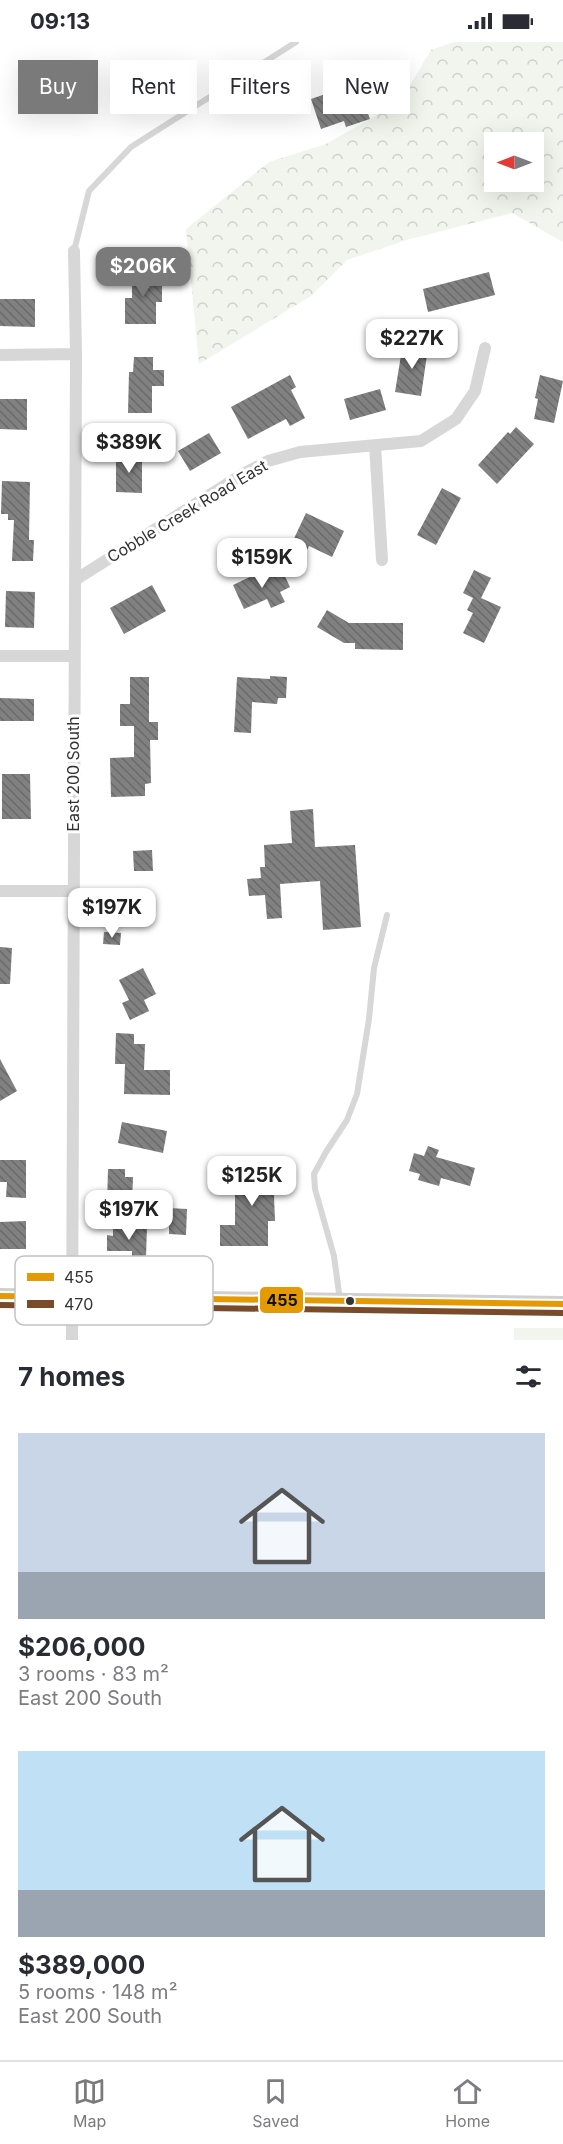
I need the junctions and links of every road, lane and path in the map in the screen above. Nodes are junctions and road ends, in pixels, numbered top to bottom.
1 (296, 42) edge
2 (74, 251) joint
3 (485, 348) dead end
4 (76, 354) junction
5 (0, 355) edge
6 (375, 445) junction
7 (382, 560) dead end
8 (75, 580) junction
9 (0, 656) edge
10 (74, 656) junction
11 (0, 891) edge
12 (73, 891) junction
13 (387, 915) dead end
14 (72, 1256) edge
15 (213, 1298) edge
16 (340, 1300) junction
17 (563, 1304) edge

1 - 2 lane
2 - 4 street, East 200 South
3 - 6 street, Cobble Creek Road East
4 - 5 street
4 - 8 street, East 200 South
6 - 7 street
6 - 8 street, Cobble Creek Road East
8 - 10 street, East 200 South
9 - 10 street
10 - 12 street, East 200 South
11 - 12 street
12 - 14 street, East 200 South
13 - 16 lane
15 - 16 main road
16 - 17 main road

